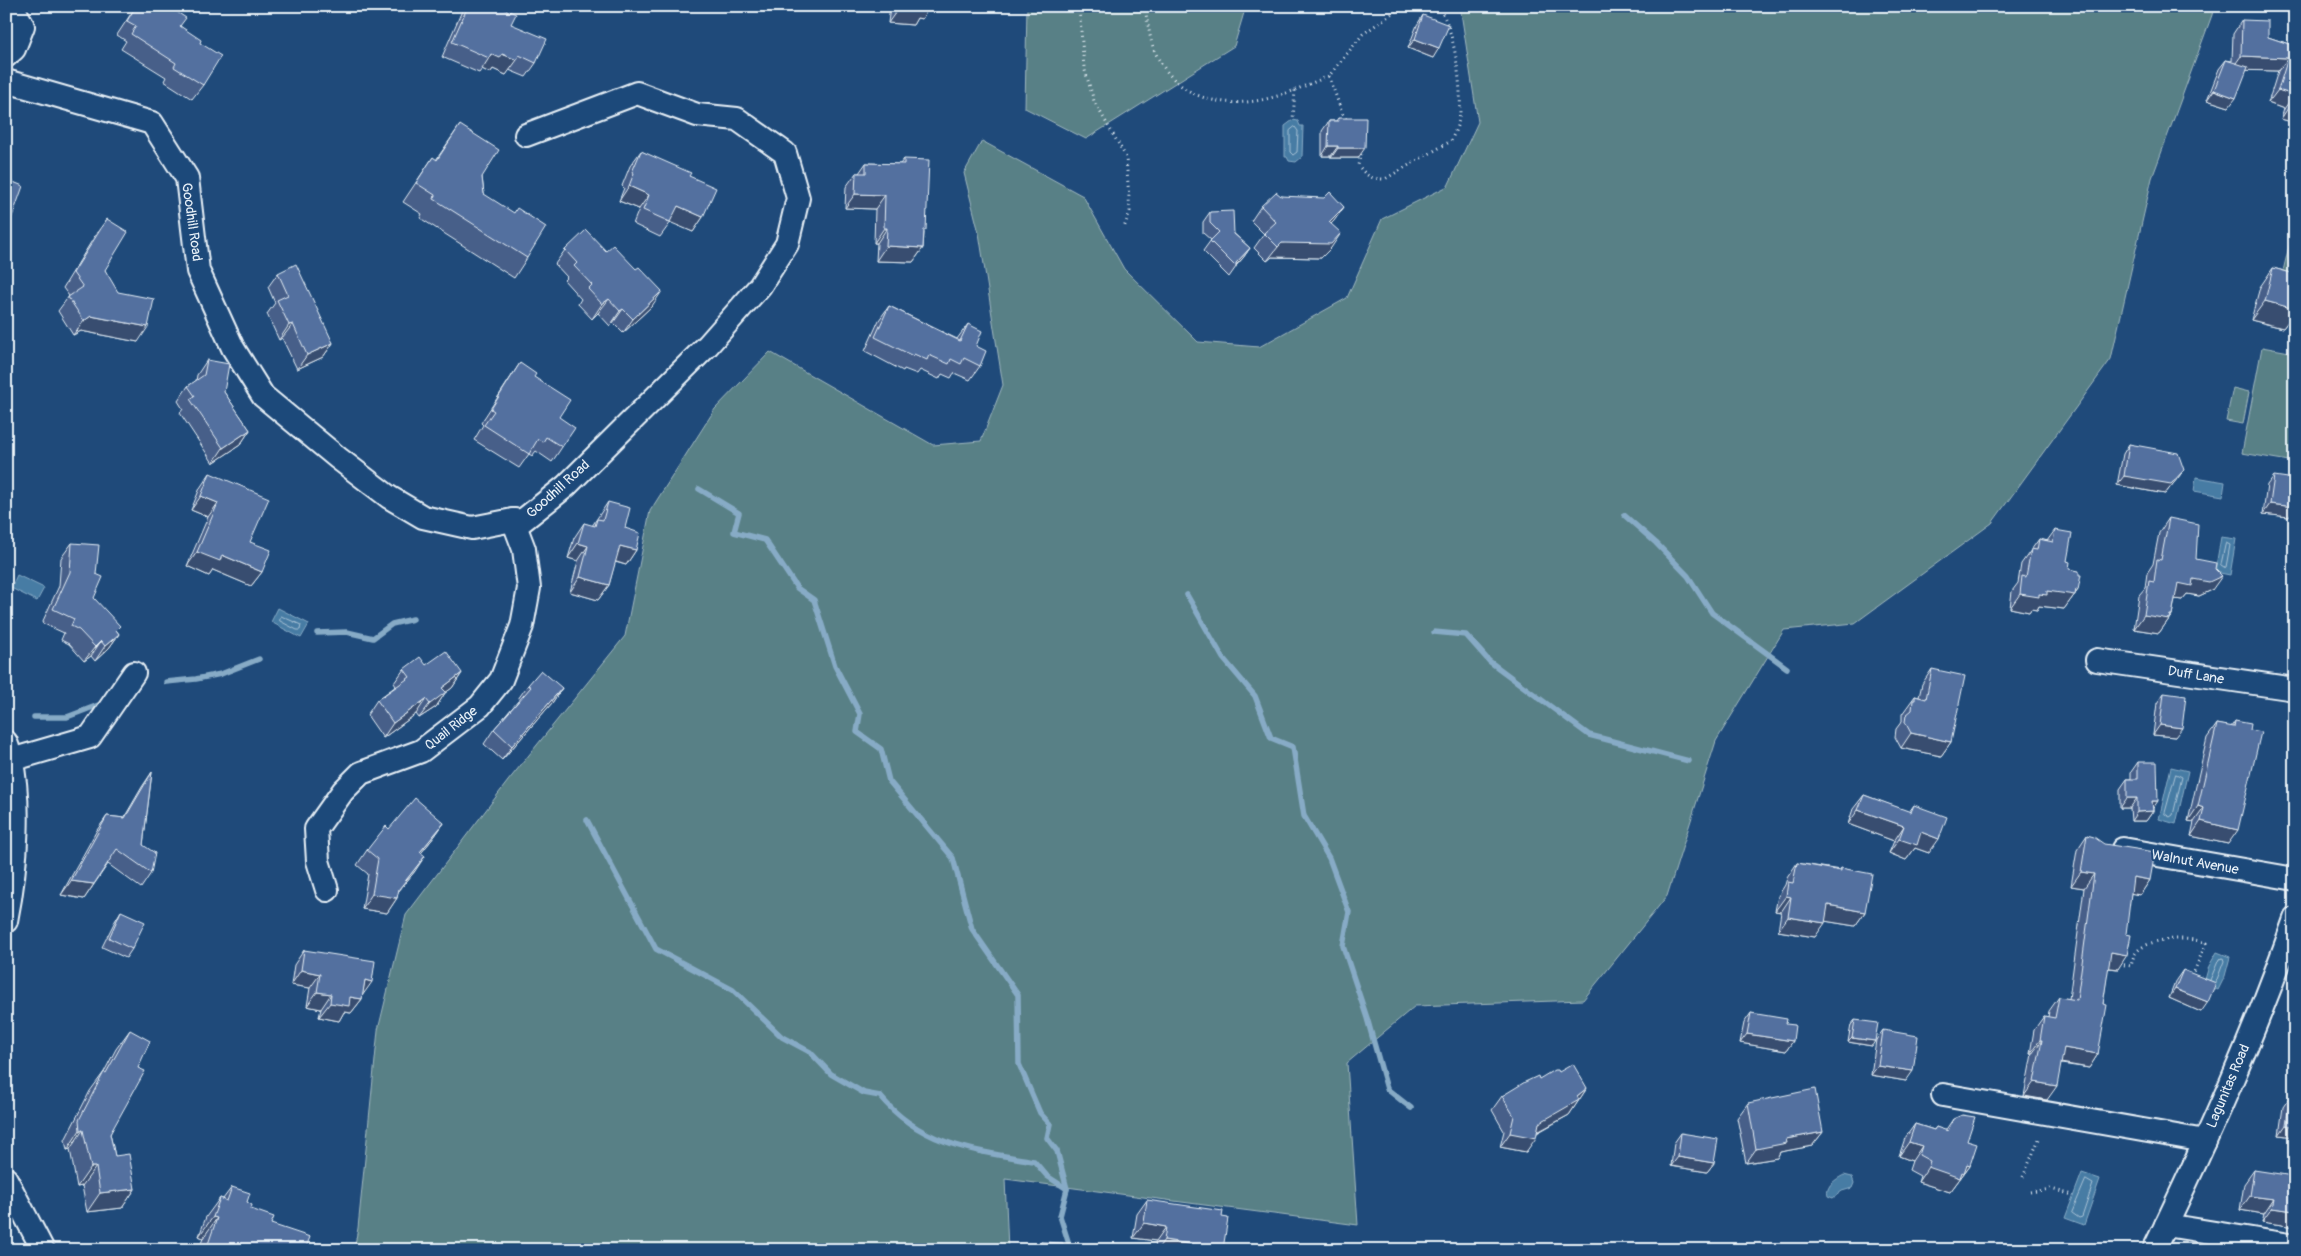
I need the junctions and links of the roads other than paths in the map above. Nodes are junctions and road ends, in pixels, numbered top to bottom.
1 (6, 7) edge
2 (6, 56) edge
3 (6, 81) edge
4 (526, 135) dead end
5 (514, 520) junction
6 (2097, 660) dead end
7 (134, 673) dead end
8 (2295, 690) edge
9 (9, 751) edge
10 (2104, 846) edge
11 (2295, 879) edge
12 (327, 890) dead end
13 (2295, 919) edge
14 (6, 920) edge
15 (1944, 1095) dead end
16 (2205, 1141) junction
17 (6, 1179) edge
18 (2166, 1225) junction
19 (2295, 1246) edge
20 (43, 1250) edge
21 (2154, 1250) edge

1 - 2 street
3 - 5 street, Goodhill Road
4 - 5 street, Goodhill Road
5 - 12 street, Quail Ridge
6 - 8 street, Duff Lane
7 - 9 street
9 - 14 street
10 - 11 street, Walnut Avenue
13 - 16 street, Lagunitas Road
15 - 16 street
16 - 18 street, Lagunitas Road
17 - 20 street
18 - 19 street
18 - 21 street, Lagunitas Road

